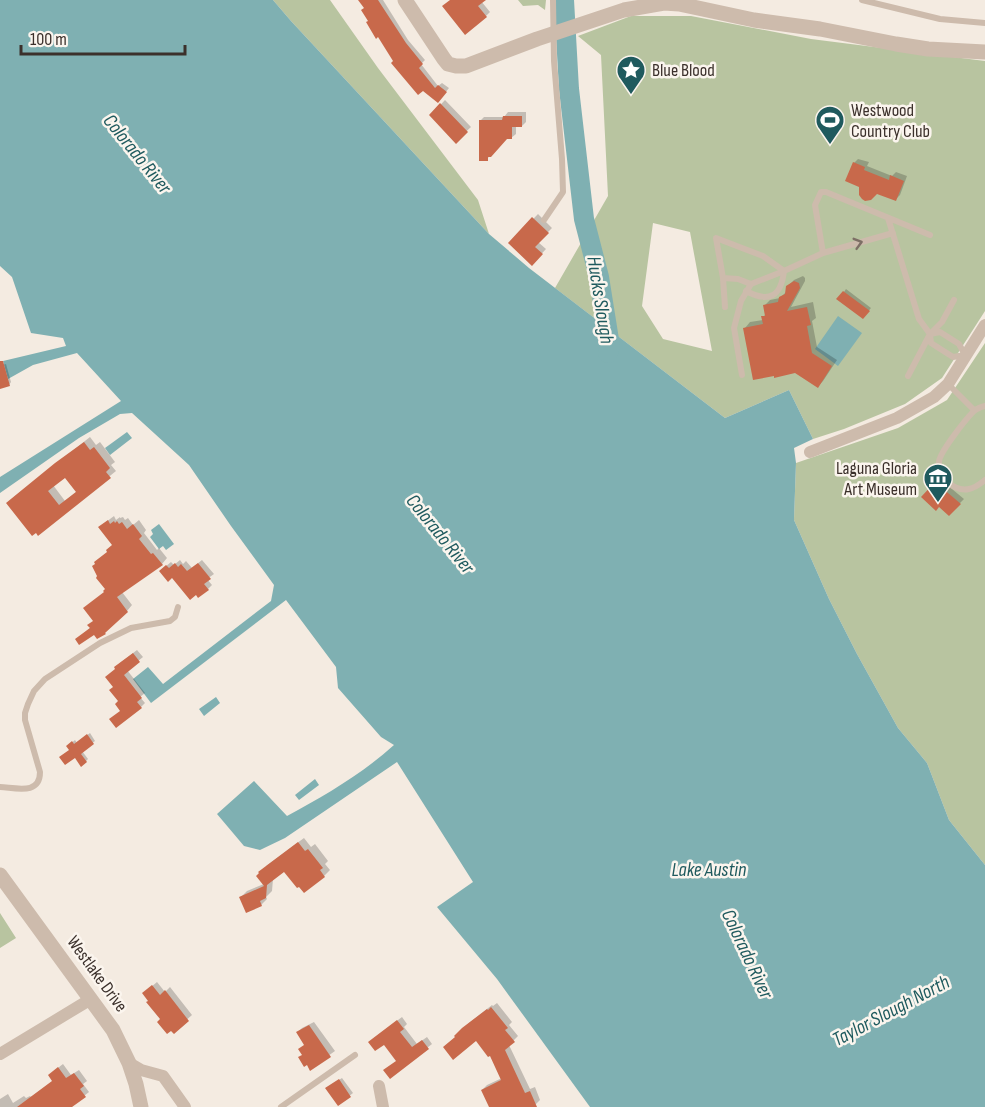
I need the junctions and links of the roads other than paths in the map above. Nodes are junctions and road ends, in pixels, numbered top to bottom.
1 (405, 0) edge
2 (553, 0) edge
3 (862, 0) edge
4 (632, 4) edge
5 (985, 23) edge
6 (985, 51) edge
7 (888, 218) junction
8 (544, 220) dead end
9 (893, 233) junction
10 (930, 235) dead end
11 (823, 253) junction
12 (784, 271) junction
13 (723, 278) junction
14 (751, 284) junction
15 (746, 291) junction
16 (954, 300) dead end
17 (725, 306) dead end
18 (985, 325) edge
19 (930, 334) junction
20 (965, 355) junction
21 (742, 375) dead end
22 (908, 376) dead end
23 (948, 384) junction
24 (985, 406) edge
25 (974, 410) junction
26 (810, 452) dead end
27 (985, 480) edge
28 (178, 607) dead end
29 (0, 787) edge
30 (0, 875) edge
31 (91, 999) junction
32 (0, 1054) edge
33 (355, 1055) dead end
34 (129, 1063) junction
35 (379, 1086) dead end
36 (141, 1107) edge
37 (185, 1107) edge
38 (281, 1107) edge
39 (383, 1107) edge

1 - 4 street
2 - 8 lane
3 - 5 lane
4 - 6 street
7 - 9 lane
7 - 10 lane
7 - 11 lane
11 -> 9 lane
9 - 19 lane
11 - 12 lane
12 - 13 lane
12 - 14 lane
12 - 15 lane
13 - 14 lane
13 - 17 lane
14 - 15 lane
15 - 21 lane
16 - 19 lane
18 - 20 street
19 - 20 lane
19 - 20 lane
19 - 22 lane
20 - 23 street
23 - 25 lane
23 - 26 street
24 - 25 lane
25 - 27 lane
28 - 29 lane
30 - 31 street, Westlake Drive
31 - 32 street
31 - 34 street, Westlake Drive
33 - 38 lane
34 - 36 street, Westlake Drive
34 - 37 street
35 - 39 street

